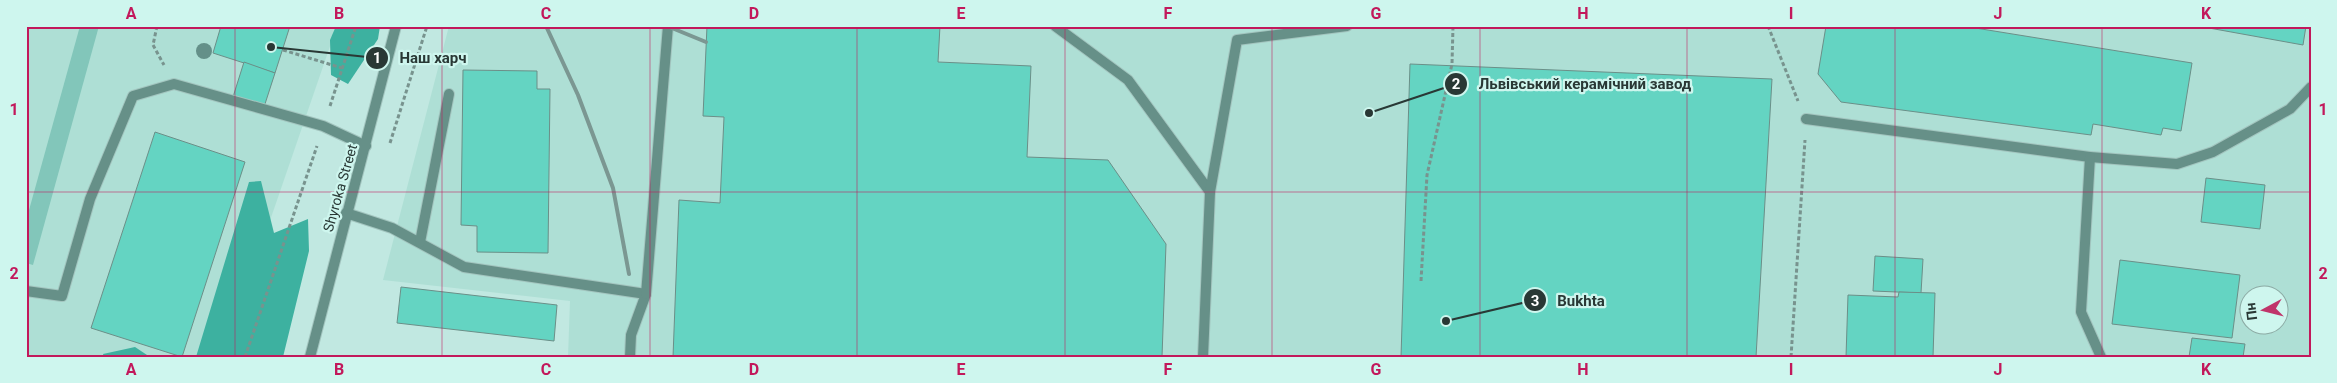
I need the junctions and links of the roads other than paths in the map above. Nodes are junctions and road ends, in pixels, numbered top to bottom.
1 (396, 26) edge
2 (668, 26) edge
3 (1055, 26) edge
4 (1347, 26) edge
5 (2311, 88) edge
6 (449, 94) dead end
7 (1806, 120) road end
8 (366, 146) junction
9 (2090, 157) junction
10 (1210, 192) junction
11 (346, 213) junction
12 (420, 242) junction
13 (26, 290) edge
14 (646, 294) junction
15 (310, 357) edge
16 (630, 357) edge
17 (1203, 357) edge
18 (2101, 357) edge

1 - 8 street, Shyroka Street
2 - 14 street
3 - 10 street
4 - 10 street
5 - 9 street
6 - 12 street
7 - 9 street
8 - 11 street, Shyroka Street
8 - 13 street
9 - 18 street
10 - 17 street
11 - 12 street
11 - 15 street, Shyroka Street
12 - 14 street
14 - 16 street

